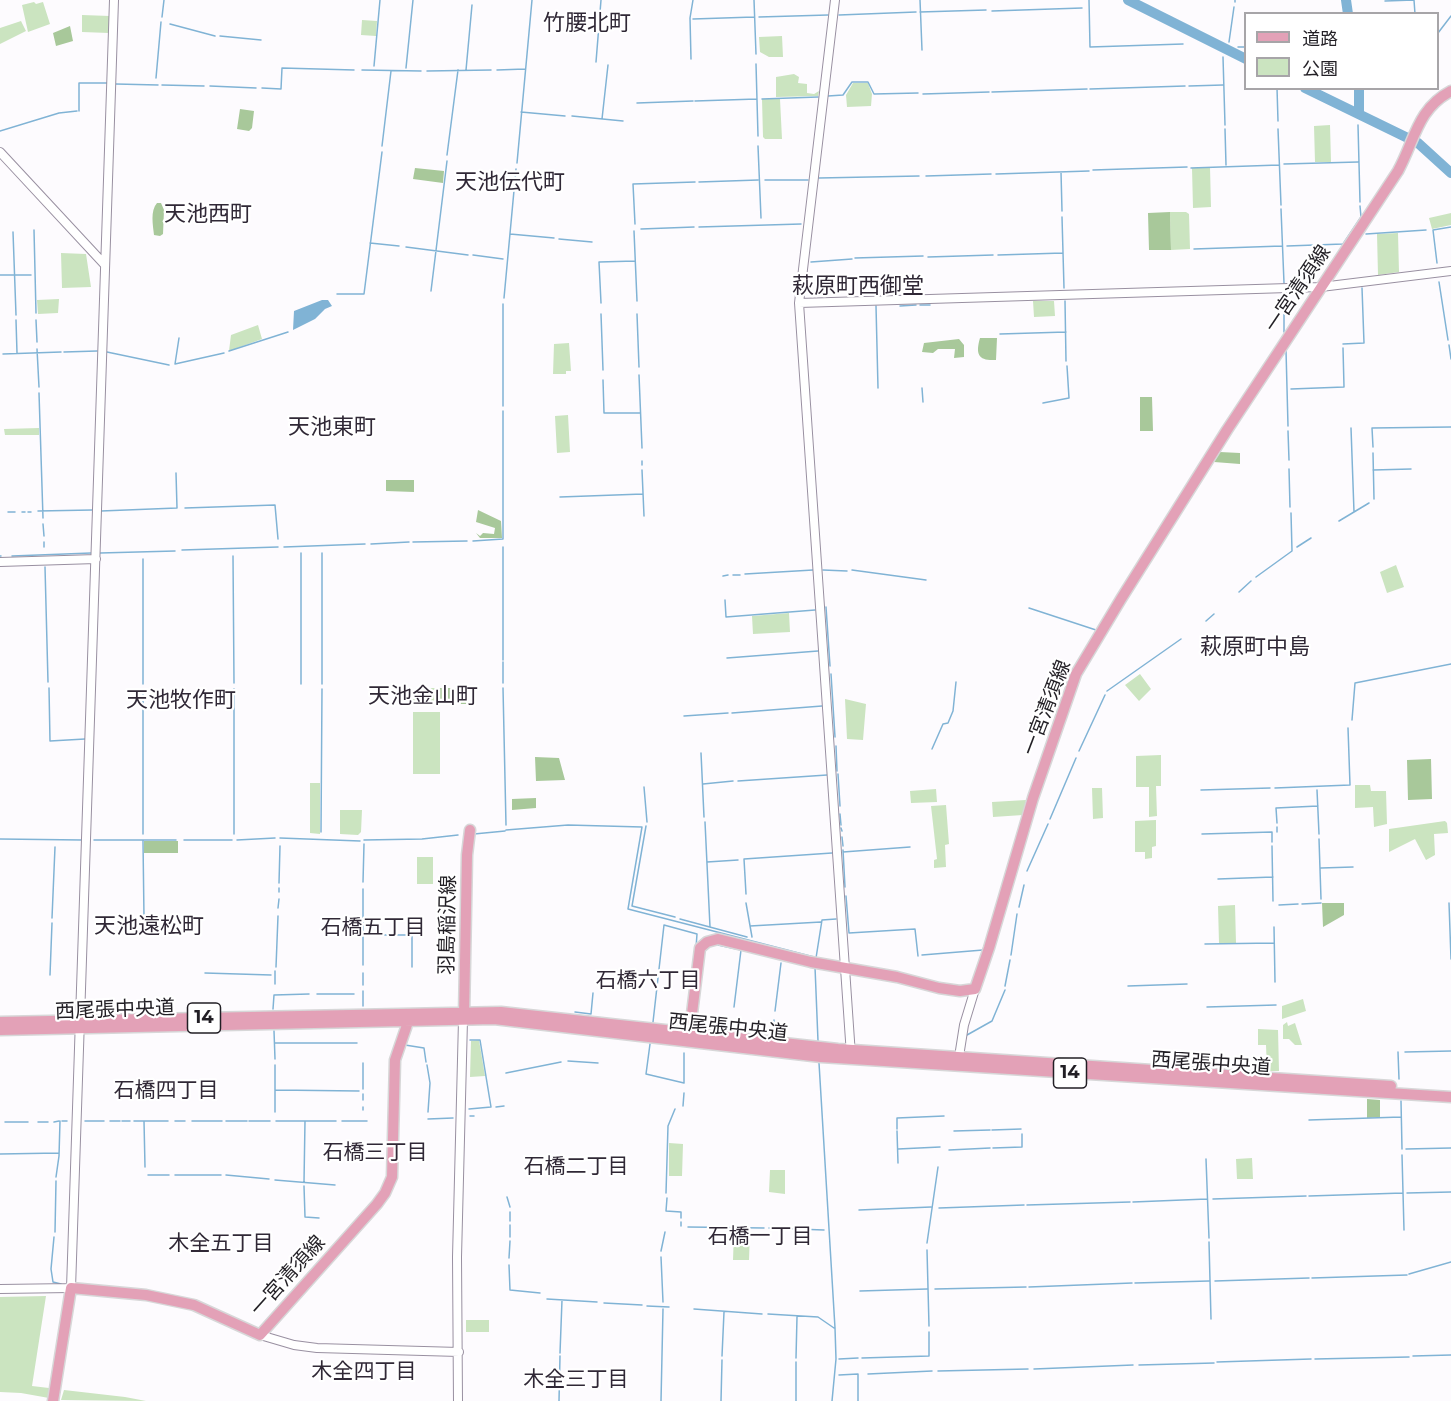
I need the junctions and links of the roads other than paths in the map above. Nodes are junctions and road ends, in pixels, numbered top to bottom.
1 (114, 0) edge
2 (835, 0) edge
3 (1451, 91) edge
4 (0, 152) edge
5 (105, 265) junction
6 (1451, 271) edge
7 (1321, 287) junction
8 (799, 303) junction
9 (96, 559) junction
10 (0, 562) edge
11 (470, 830) dead end
12 (845, 968) junction
13 (975, 988) junction
14 (464, 1016) junction
15 (0, 1022) edge
16 (408, 1022) junction
17 (80, 1025) junction
18 (0, 1030) edge
19 (689, 1037) junction
20 (851, 1054) junction
21 (958, 1061) junction
22 (1451, 1090) edge
23 (1451, 1097) edge
24 (71, 1288) junction
25 (0, 1289) edge
26 (260, 1335) junction
27 (459, 1352) junction
28 (54, 1396) edge
29 (458, 1401) edge

1 - 5 street
2 - 8 street
3 - 7 main road, 一宮清須線
4 - 5 street
5 - 9 street
6 - 7 street
7 - 8 street
7 - 13 main road, 一宮清須線
8 - 12 street
9 - 10 street
9 - 17 street
11 - 14 main road, 羽島稲沢線
12 - 13 main road
12 - 19 main road
12 - 20 street
13 - 21 street
14 - 16 main road, 西尾張中央道 / 14
14 - 17 main road, 西尾張中央道 / 14
14 - 19 main road, 西尾張中央道 / 14
14 - 27 street
15 - 17 main road, 西尾張中央道 / 14
16 - 17 main road, 西尾張中央道 / 14
16 - 26 main road, 一宮清須線
17 - 18 main road, 西尾張中央道 / 14
17 - 24 street
19 - 20 main road, 西尾張中央道 / 14
20 - 21 main road, 西尾張中央道 / 14
21 - 22 main road, 西尾張中央道 / 14
21 - 23 main road, 西尾張中央道 / 14
24 - 25 street
24 - 26 main road, 一宮清須線
24 - 28 main road
26 - 27 street
27 - 29 street

